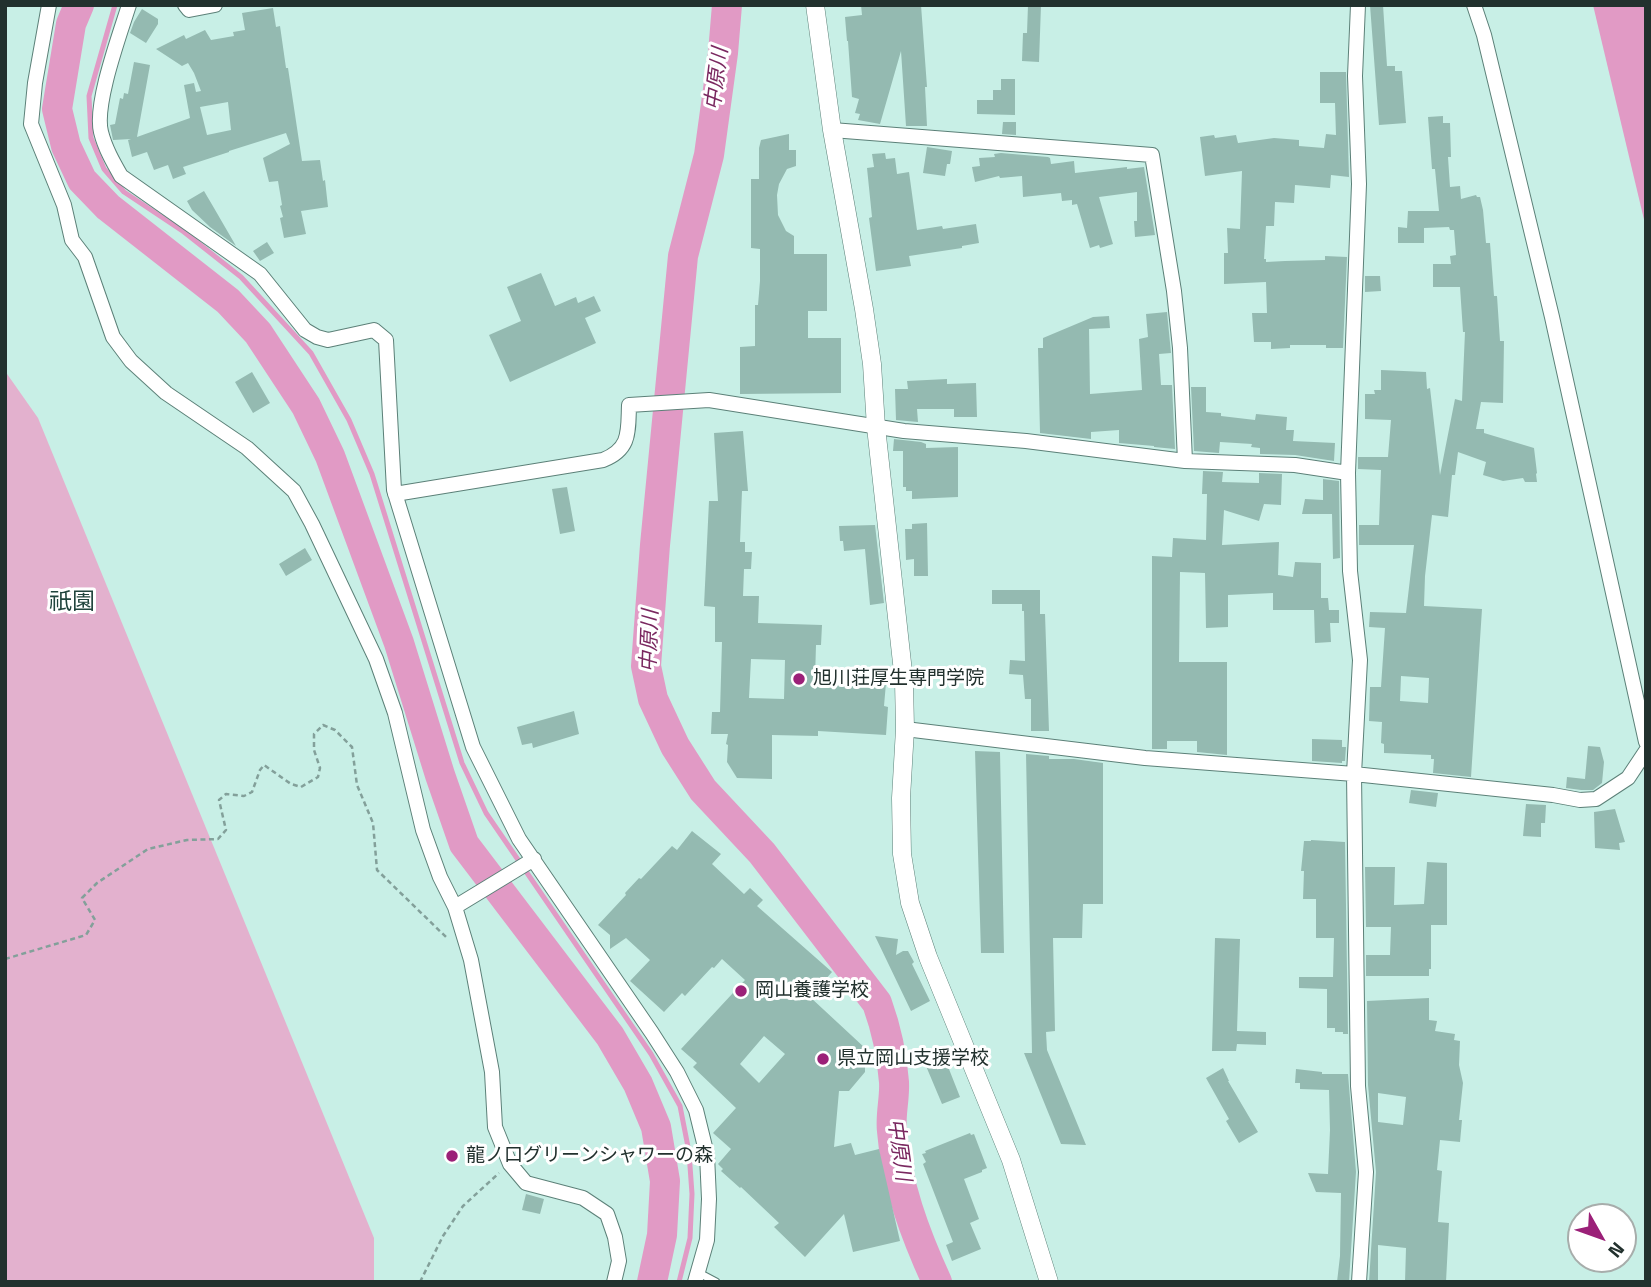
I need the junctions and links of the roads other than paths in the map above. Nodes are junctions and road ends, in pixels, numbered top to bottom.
1 (50, 5) edge
2 (129, 5) edge
3 (185, 5) edge
4 (215, 5) edge
5 (816, 5) edge
6 (1358, 5) edge
7 (1474, 5) edge
8 (832, 130) junction
9 (876, 427) junction
10 (1185, 461) junction
11 (1348, 473) junction
12 (395, 494) junction
13 (905, 729) junction
14 (1646, 742) edge
15 (1646, 751) edge
16 (1354, 774) junction
17 (531, 861) junction
18 (458, 905) junction
19 (697, 1278) edge
20 (614, 1282) edge
21 (716, 1282) edge
22 (1049, 1282) edge
23 (1359, 1282) edge

1 - 18 street
2 - 12 street
3 - 4 street
5 - 8 street
6 - 11 street
7 - 14 street
8 - 9 street
8 - 10 street
9 - 10 street
9 - 12 street
9 - 13 street
10 - 11 street
11 - 16 street
12 - 17 street
13 - 16 street
13 - 22 street
15 - 16 street
16 - 23 street
17 - 18 street
17 - 19 street
18 - 20 street
19 - 21 lane

